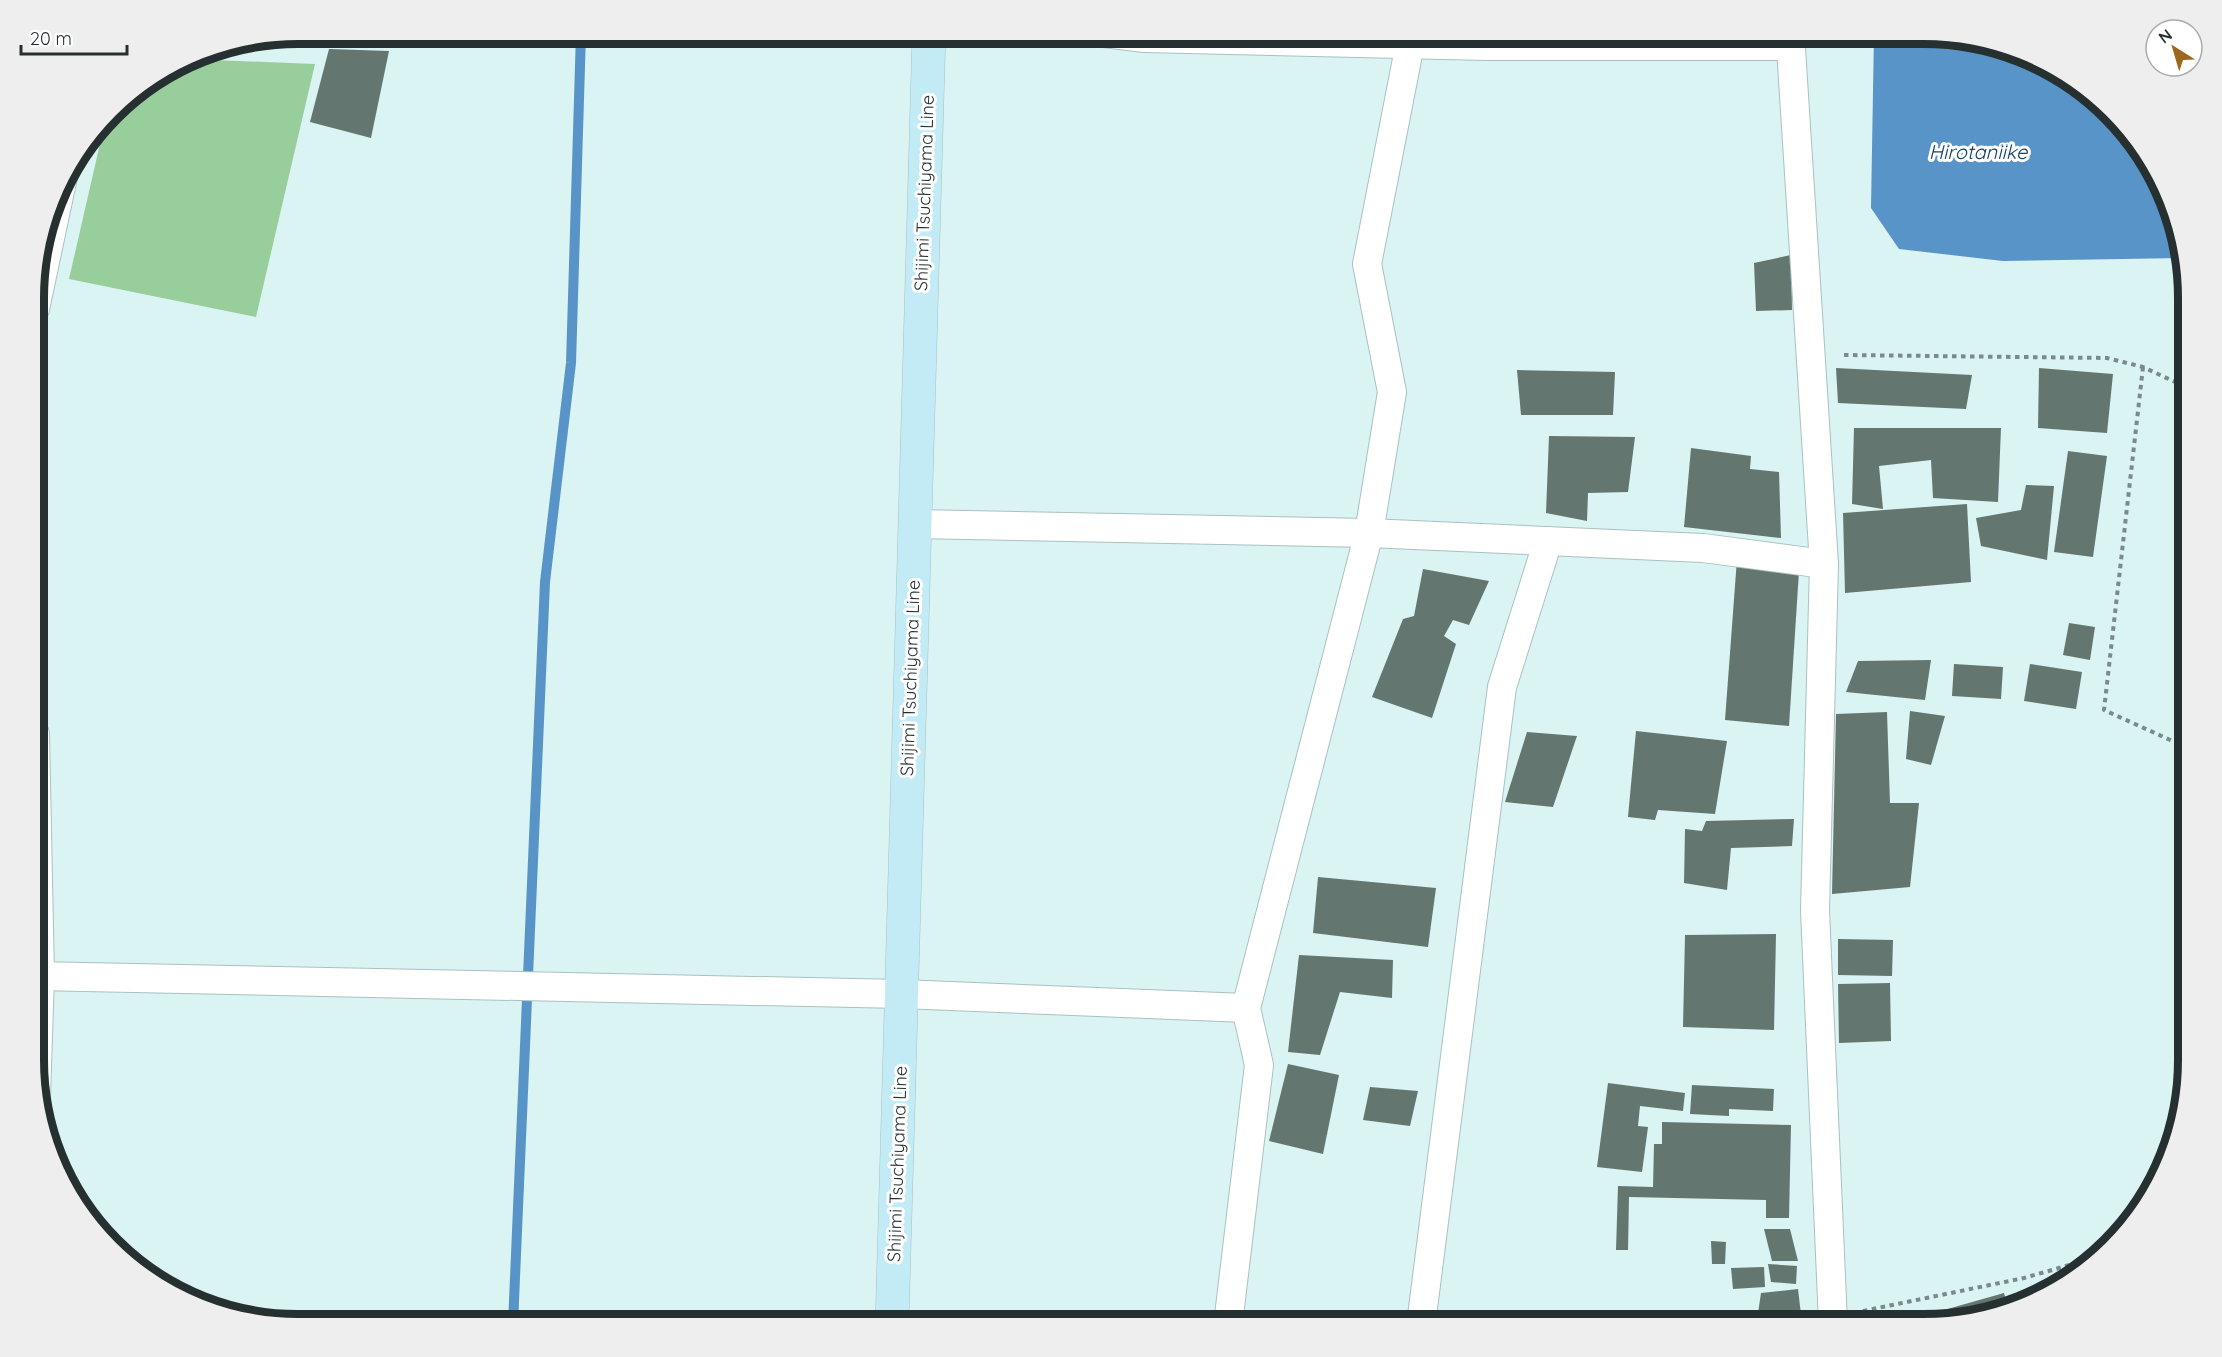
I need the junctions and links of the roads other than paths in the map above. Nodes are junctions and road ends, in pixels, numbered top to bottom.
1 (929, 44) edge
2 (1410, 44) edge
3 (1790, 44) edge
4 (915, 524) junction
5 (1369, 533) junction
6 (1548, 541) junction
7 (1824, 564) junction
8 (44, 976) edge
9 (901, 994) junction
10 (1246, 1008) junction
11 (892, 1314) edge
12 (1229, 1314) edge
13 (1422, 1314) edge
14 (1834, 1314) edge

1 - 4 main road, Shijimi Tsuchiyama Line
2 - 5 street
3 - 7 street
4 - 5 street
4 - 9 main road, Shijimi Tsuchiyama Line
5 - 6 street
5 - 10 street
6 - 7 street
6 - 13 street
7 - 14 street
8 - 9 street
9 - 10 street
9 - 11 main road, Shijimi Tsuchiyama Line
10 - 12 street

